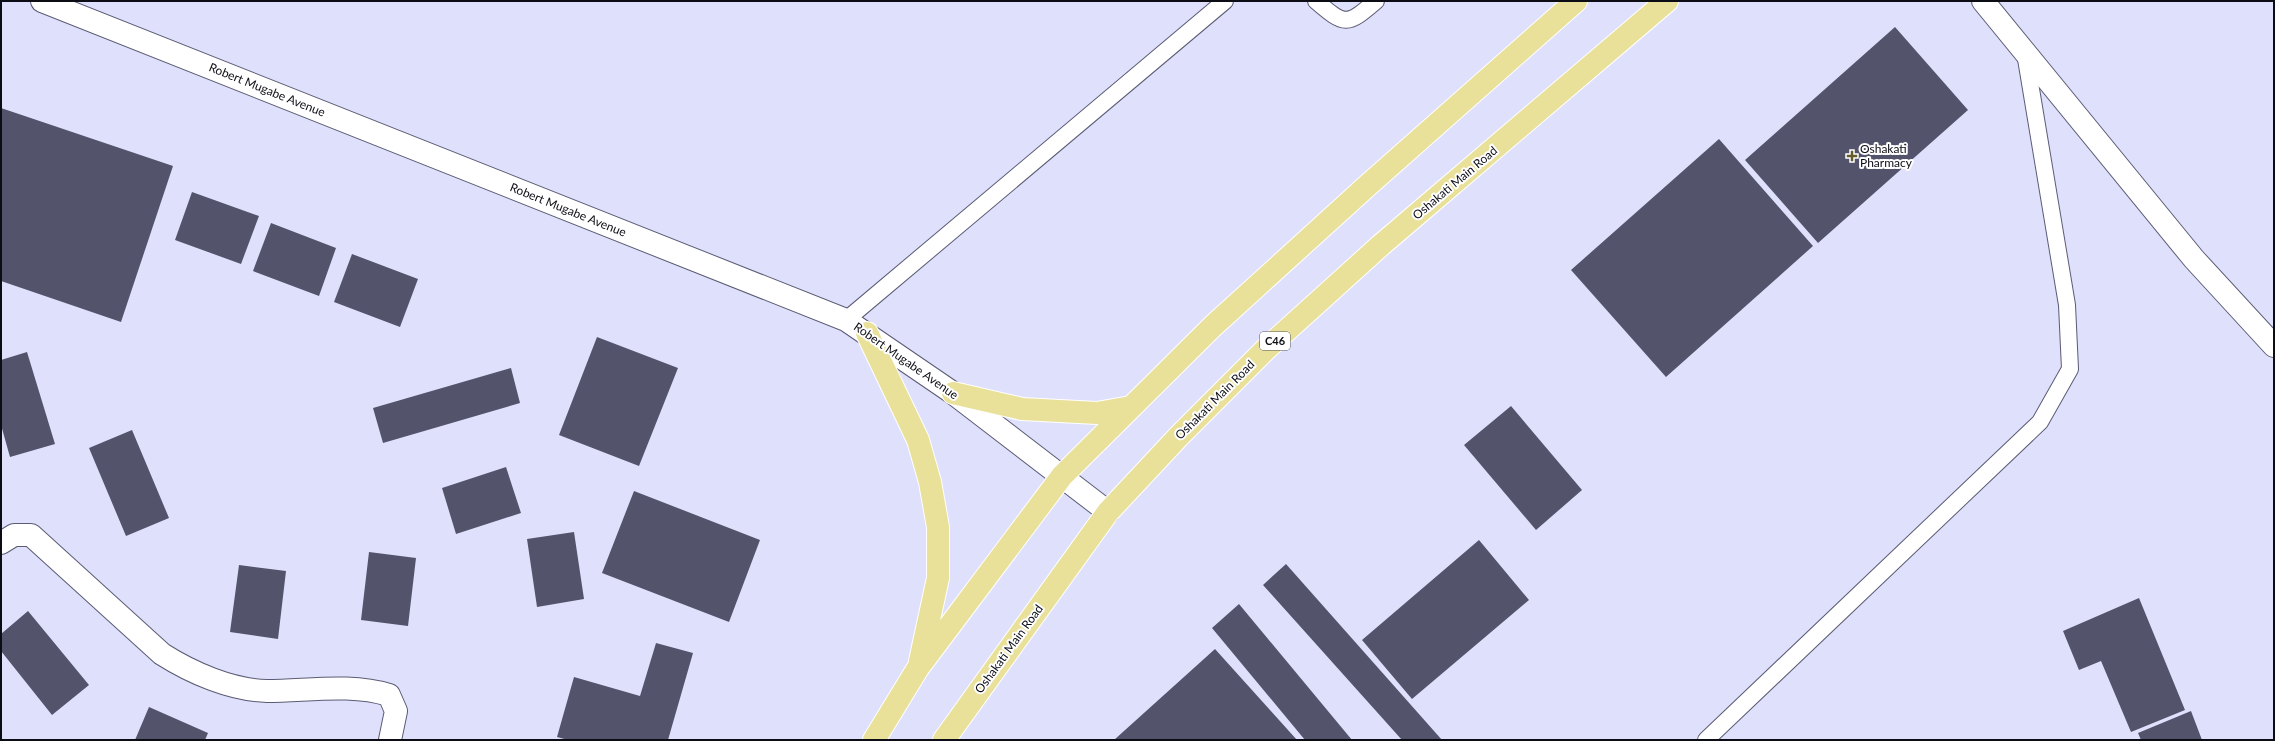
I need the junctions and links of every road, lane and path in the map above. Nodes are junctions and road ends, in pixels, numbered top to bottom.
1 (42, 1) edge
2 (1224, 1) edge
3 (1316, 1) edge
4 (1376, 1) edge
5 (1576, 1) edge
6 (1667, 1) edge
7 (1983, 1) edge
8 (2024, 50) junction
9 (846, 320) junction
10 (868, 333) junction
11 (2274, 346) edge
12 (953, 393) junction
13 (1131, 407) junction
14 (1062, 476) junction
15 (1108, 512) junction
16 (1, 543) edge
17 (918, 668) junction
18 (390, 740) edge
19 (874, 740) edge
20 (944, 740) edge
21 (1706, 740) edge

1 - 9 street, Robert Mugabe Avenue
2 - 9 lane
3 - 4 lane
5 - 13 main road
6 - 15 main road, Oshakati Main Road / C46
7 - 8 street
8 - 11 street
8 - 21 lane
9 - 10 street, Robert Mugabe Avenue
10 - 12 street, Robert Mugabe Avenue
10 - 17 main road
12 - 13 main road
12 - 14 street, Robert Mugabe Avenue
13 - 14 main road
14 - 15 street, Robert Mugabe Avenue
14 - 17 main road
15 - 20 main road, Oshakati Main Road / C46
16 - 18 street
17 - 19 main road

